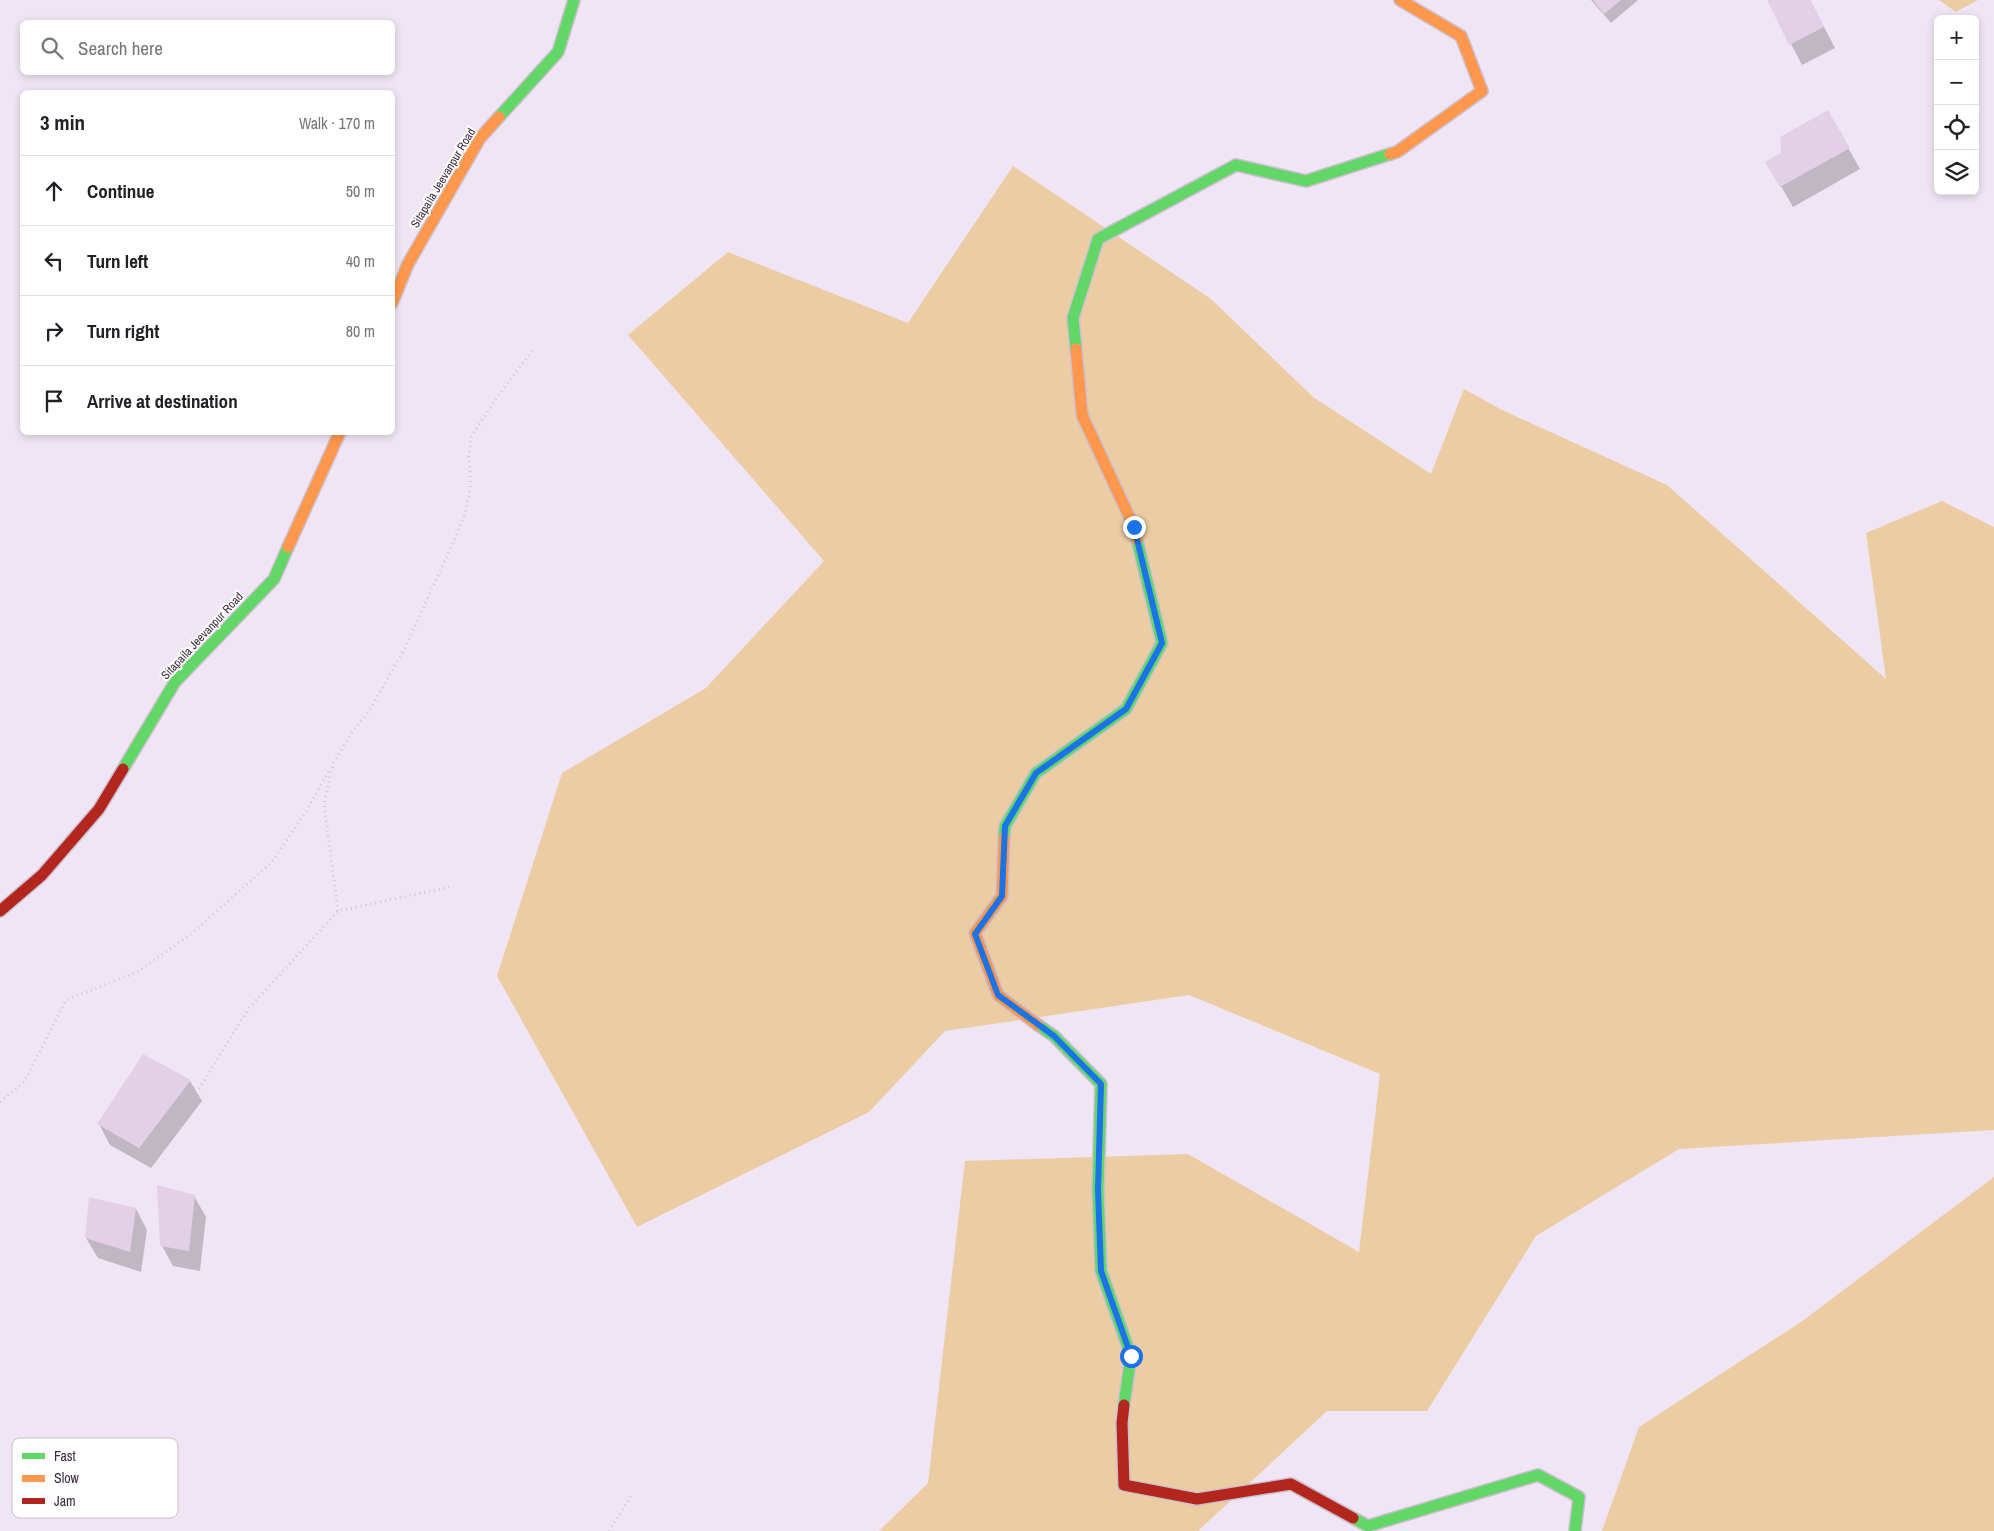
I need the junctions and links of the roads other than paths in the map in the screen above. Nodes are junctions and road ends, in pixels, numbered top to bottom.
1 (574, 0) edge
2 (1400, 0) edge
3 (395, 296) edge
4 (339, 435) edge
5 (0, 911) edge
6 (1575, 1531) edge

1 - 3 street, Sitapaila Jeevanpur Road
2 - 6 street
4 - 5 street, Sitapaila Jeevanpur Road

